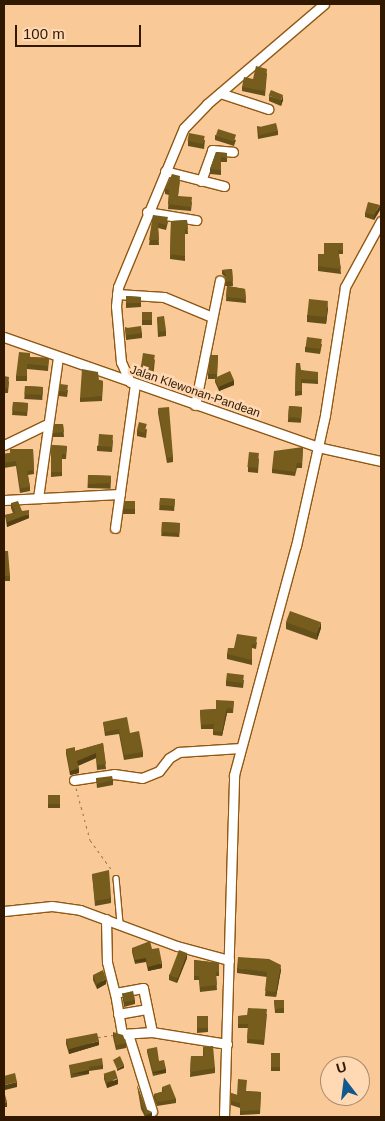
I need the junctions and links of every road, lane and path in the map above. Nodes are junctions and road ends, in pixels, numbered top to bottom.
1 (324, 4) edge
2 (220, 93) junction
3 (268, 109) dead end
4 (232, 152) dead end
5 (165, 171) junction
6 (201, 181) junction
7 (224, 186) dead end
8 (147, 212) junction
9 (196, 220) dead end
10 (381, 221) edge
11 (220, 280) dead end
12 (117, 294) junction
13 (212, 318) junction
14 (4, 337) edge
15 (58, 357) junction
16 (122, 362) junction
17 (105, 373) junction
18 (133, 383) junction
19 (195, 405) junction
20 (46, 424) junction
21 (4, 446) edge
22 (318, 448) junction
23 (381, 461) edge
24 (120, 494) junction
25 (38, 498) junction
26 (4, 500) edge
27 (115, 528) dead end
28 (240, 748) junction
29 (74, 780) joint
30 (116, 878) joint
31 (4, 911) edge
32 (106, 919) junction
33 (120, 923) junction
34 (229, 960) junction
35 (115, 994) junction
36 (145, 1009) junction
37 (118, 1014) junction
38 (152, 1032) junction
39 (125, 1034) junction
40 (97, 1037) edge
41 (227, 1044) junction
42 (152, 1110) edge
43 (224, 1117) edge

1 - 2 street
2 - 3 street
2 - 5 street
4 - 6 street
5 - 6 street
5 - 8 street
6 - 7 street
8 - 9 street
8 - 12 street
10 - 22 street
11 - 13 street
12 - 13 street
12 - 16 street
13 - 19 street
14 - 15 street, Jalan Klewonan-Pandean
15 - 17 street, Jalan Klewonan-Pandean
15 - 20 street
16 - 17 street
16 - 18 street
17 - 18 street, Jalan Klewonan-Pandean
18 - 19 street, Jalan Klewonan-Pandean
18 - 24 street
19 - 22 street, Jalan Klewonan-Pandean
20 - 21 street
20 - 25 street
22 - 23 street, Jalan Klewonan-Pandean
22 - 28 street
24 - 25 street
24 - 27 street
25 - 26 street
28 - 29 street
28 - 34 street
29 - 30 path
30 - 33 lane
31 - 32 street
32 - 33 street
32 - 35 street
33 - 34 street
34 - 41 street
35 - 36 street
35 - 37 street
36 - 37 street
36 - 38 street
37 - 39 street
38 - 39 street
38 - 41 street
39 - 40 path
39 - 42 street
41 - 43 street

